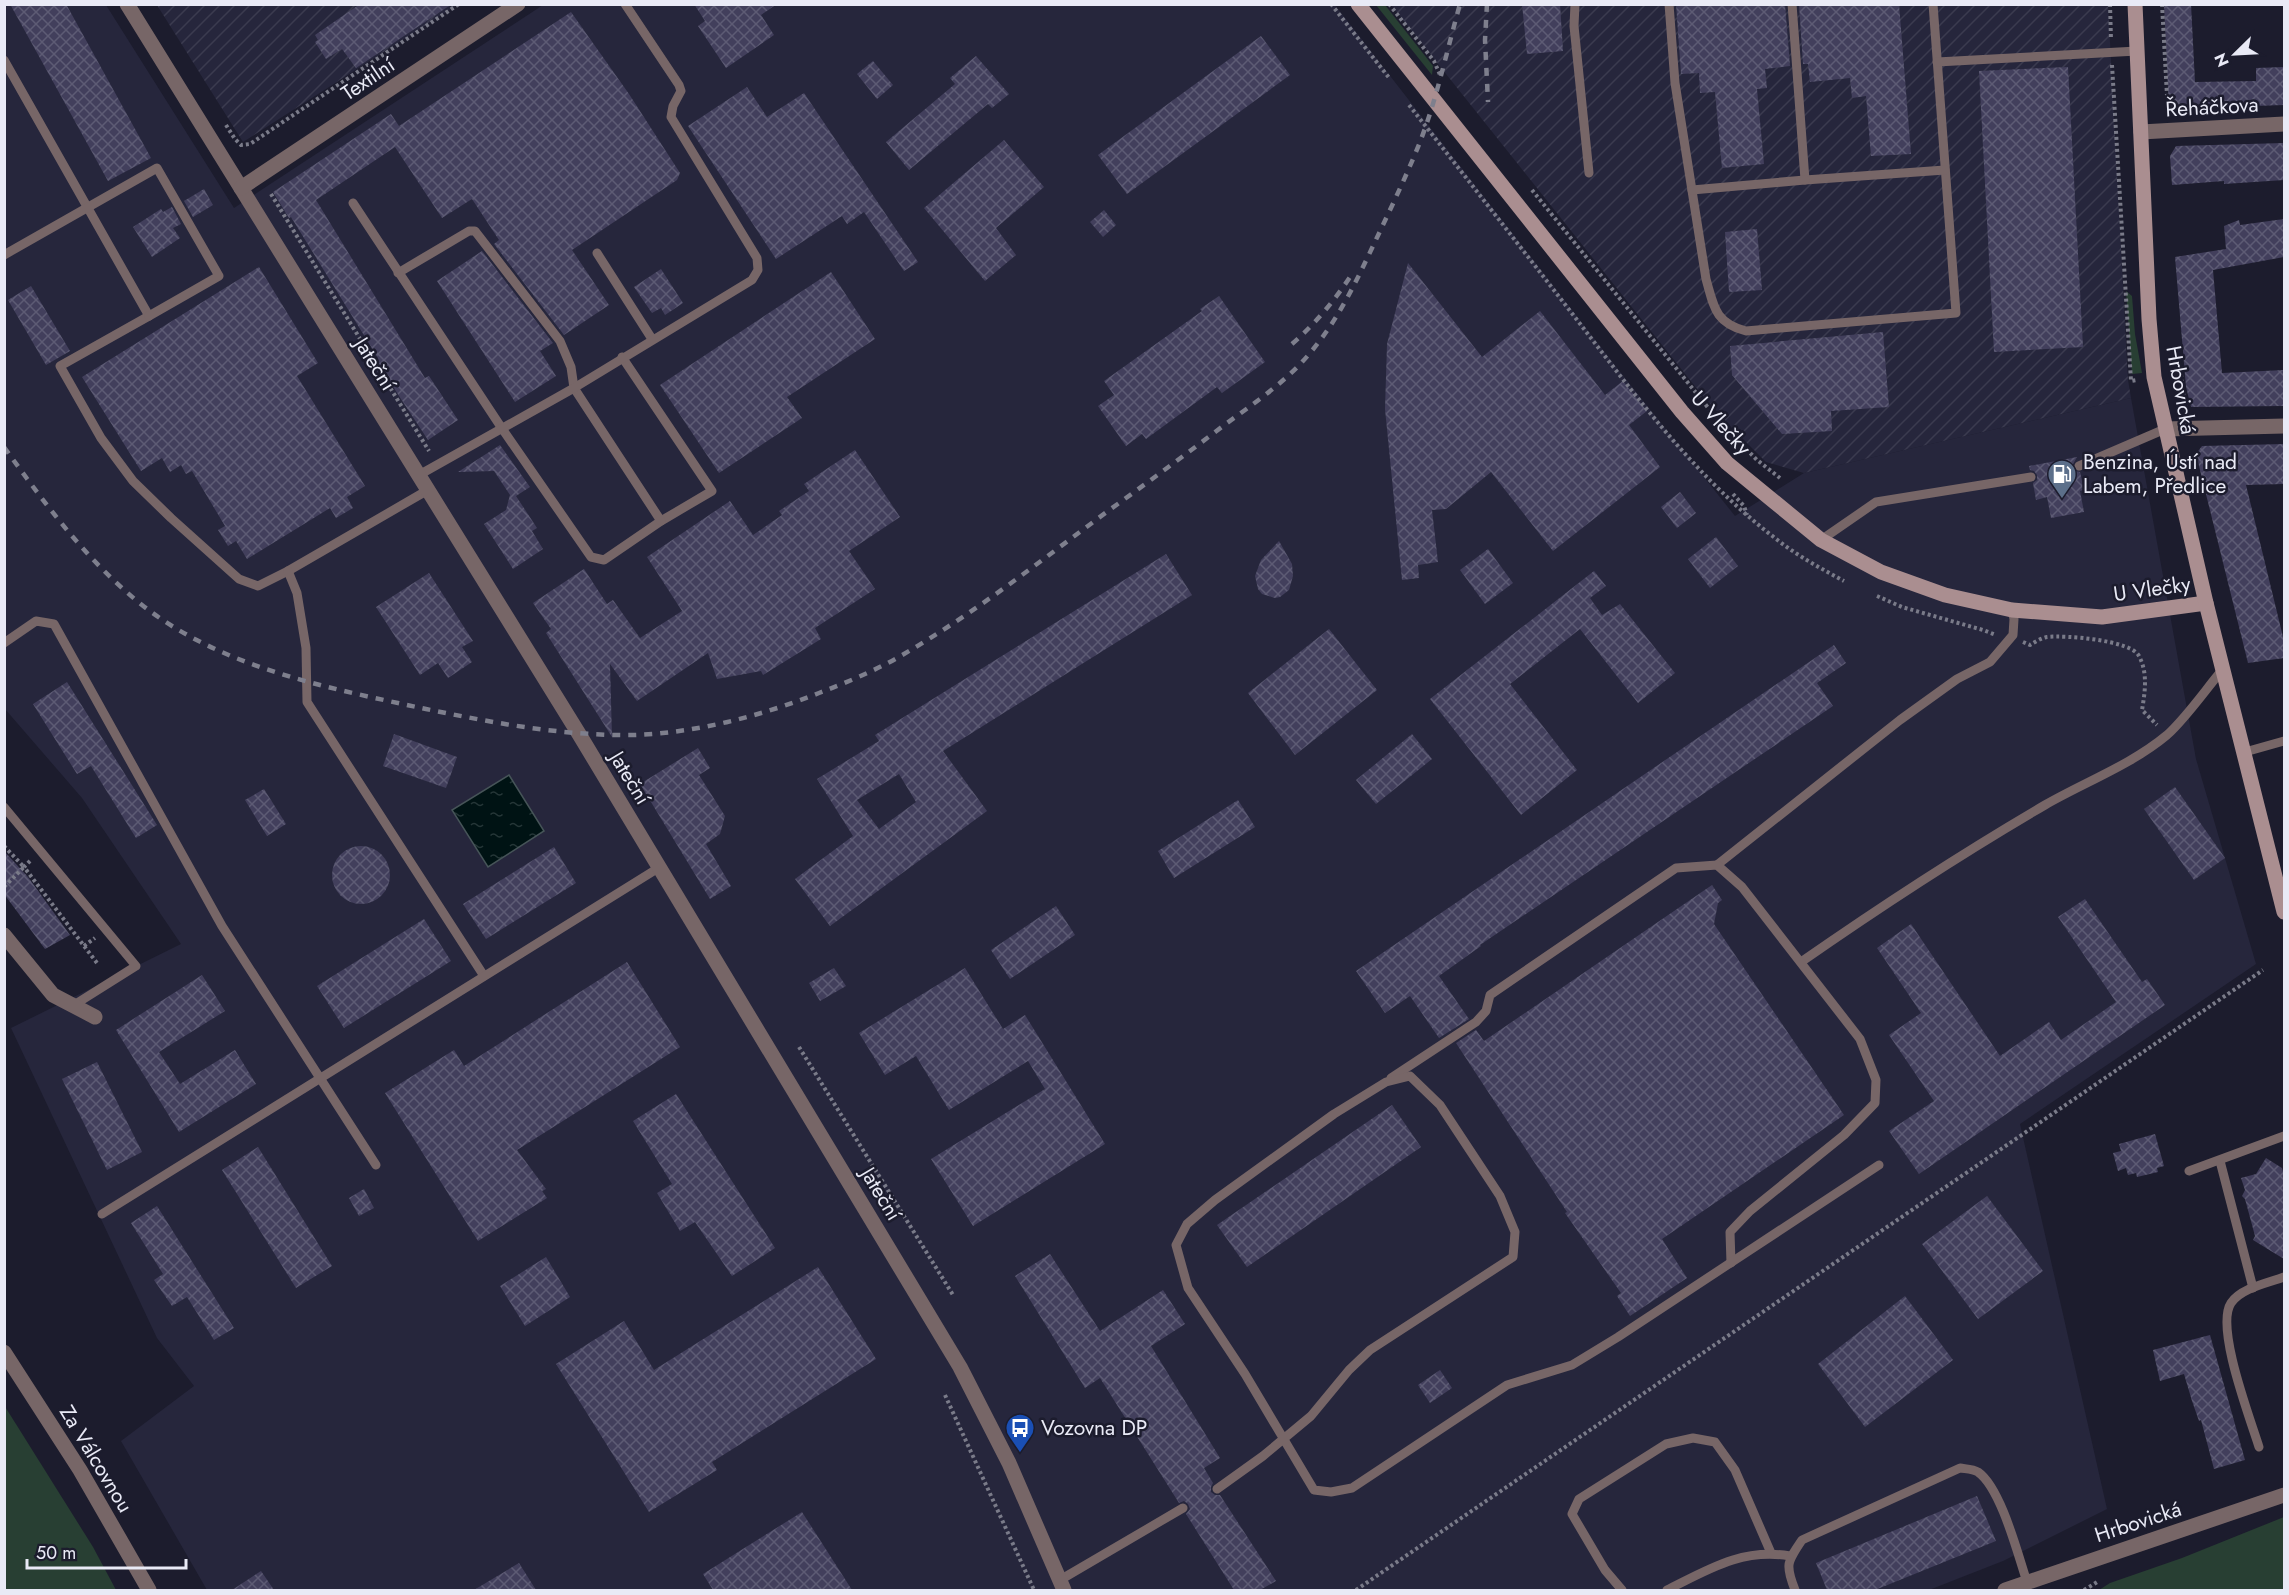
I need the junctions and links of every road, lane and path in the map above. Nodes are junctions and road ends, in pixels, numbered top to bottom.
1 (127, 4) edge
2 (459, 4) edge
3 (518, 4) edge
4 (626, 4) edge
5 (1331, 4) edge
6 (1358, 4) edge
7 (1389, 4) edge
8 (1575, 4) edge
9 (1669, 4) edge
10 (1792, 4) edge
11 (1933, 4) edge
12 (2110, 4) edge
13 (2135, 4) edge
14 (2162, 4) edge
15 (2138, 51) junction
16 (2112, 53) junction
17 (4, 60) edge
18 (1937, 62) junction
19 (1390, 79) dead end
20 (1447, 86) dead end
21 (1409, 105) dead end
22 (2169, 117) dead end
23 (2284, 124) edge
24 (226, 125) dead end
25 (2141, 132) junction
26 (1945, 170) junction
27 (1589, 173) dead end
28 (1805, 180) junction
29 (1528, 186) dead end
30 (241, 188) junction
31 (1692, 190) junction
32 (270, 194) dead end
33 (353, 203) dead end
34 (88, 208) junction
35 (597, 253) dead end
36 (4, 255) edge
37 (398, 273) junction
38 (149, 316) junction
39 (652, 339) junction
40 (622, 357) junction
41 (2181, 374) dead end
42 (2143, 379) dead end
43 (574, 388) junction
44 (2187, 414) dead end
45 (2284, 426) edge
46 (501, 427) junction
47 (2165, 429) junction
48 (429, 451) dead end
49 (2079, 466) dead end
50 (1701, 471) junction
51 (1713, 474) dead end
52 (419, 475) junction
53 (2031, 477) dead end
54 (1780, 478) dead end
55 (428, 490) junction
56 (1730, 490) dead end
57 (1747, 516) junction
58 (661, 521) junction
59 (1821, 540) junction
60 (288, 572) junction
61 (1844, 581) dead end
62 (1877, 596) dead end
63 (2206, 603) junction
64 (2012, 610) junction
65 (1983, 630) dead end
66 (2023, 642) dead end
67 (4, 643) edge
68 (2223, 669) junction
69 (2157, 725) dead end
70 (2284, 741) edge
71 (2245, 752) junction
72 (4, 807) edge
73 (4, 846) edge
74 (1717, 865) junction
75 (24, 867) junction
76 (660, 867) junction
77 (4, 886) edge
78 (2284, 912) edge
79 (4, 935) edge
80 (95, 938) dead end
81 (84, 946) junction
82 (1801, 962) junction
83 (97, 963) dead end
84 (2263, 970) dead end
85 (484, 976) junction
86 (74, 1005) junction
87 (95, 1017) dead end
88 (799, 1047) dead end
89 (320, 1078) junction
90 (1386, 1082) junction
91 (2284, 1136) edge
92 (2220, 1161) junction
93 (1879, 1165) dead end
94 (376, 1166) dead end
95 (2189, 1171) dead end
96 (102, 1214) dead end
97 (1731, 1263) junction
98 (2284, 1277) edge
99 (2253, 1288) junction
100 (953, 1295) dead end
101 (4, 1352) edge
102 (945, 1395) dead end
103 (1283, 1439) junction
104 (2259, 1447) dead end
105 (1217, 1489) dead end
106 (2284, 1496) edge
107 (1183, 1508) dead end
108 (1771, 1553) junction
109 (1791, 1556) junction
110 (2099, 1581) dead end
111 (2038, 1583) edge
112 (1062, 1585) edge
113 (149, 1590) edge
114 (1034, 1590) edge
115 (1356, 1590) edge
116 (1622, 1590) edge
117 (1667, 1590) edge
118 (1795, 1590) edge
119 (2005, 1590) edge
120 (2084, 1590) edge

1 - 30 street, Jateční
2 - 24 path
3 - 30 street, Textilní
4 - 39 lane
5 - 19 path
6 - 59 street, U Vlečky
7 - 20 path
8 - 27 lane
9 - 31 lane
10 - 28 lane
11 - 18 lane
12 - 16 path
13 - 15 street, Hrbovická
14 - 22 path
15 - 16 lane
15 - 25 street, Hrbovická
16 - 18 lane
16 - 42 path
17 - 34 lane
18 - 26 lane
21 - 50 path
23 - 25 street, Řeháčkova
25 - 47 street, Hrbovická
26 - 28 lane
26 - 31 lane
28 - 31 lane
29 - 54 path
30 - 52 street, Jateční
32 - 48 path
33 - 37 lane
34 - 36 lane
34 - 38 lane
34 - 38 lane
35 - 39 lane
37 - 43 lane
37 - 46 lane
38 - 60 lane
39 - 40 lane
40 - 43 lane
40 - 58 lane
41 - 44 path
43 - 46 lane
43 - 58 lane
45 - 47 street
46 - 52 lane
46 - 58 lane
47 - 49 lane
47 - 63 street, Hrbovická
50 - 51 path
50 - 57 path
52 - 55 street, Jateční
53 - 59 lane
55 - 60 lane
55 - 76 street, Jateční
56 - 57 path
57 - 61 path
59 - 64 street, U Vlečky
60 - 85 lane
62 - 65 path
63 - 64 street, U Vlečky
63 - 68 street, Hrbovická
64 - 74 lane
66 - 69 path
67 - 89 lane
68 - 71 street, Hrbovická
68 - 82 lane
70 - 71 lane
71 - 78 street, Hrbovická
72 - 86 lane
73 - 75 path
74 - 82 lane
74 - 90 lane
75 - 77 path
75 - 81 path
76 - 85 lane
76 - 112 street, Jateční
79 - 86 street
80 - 81 path
81 - 83 path
82 - 97 lane
84 - 115 path
85 - 89 lane
86 - 87 street
88 - 100 path
89 - 94 lane
89 - 96 lane
90 - 103 lane
90 - 103 lane
91 - 92 lane
92 - 95 lane
92 - 99 lane
93 - 97 lane
97 - 103 lane
98 - 99 lane
99 - 104 lane
101 - 113 street, Za Válcovnou
102 - 114 path
103 - 105 lane
106 - 111 street, Hrbovická
107 - 112 lane
108 - 109 lane
108 - 116 lane
108 - 117 lane
109 - 111 lane
109 - 118 lane
110 - 120 path
111 - 119 street, Hrbovická

